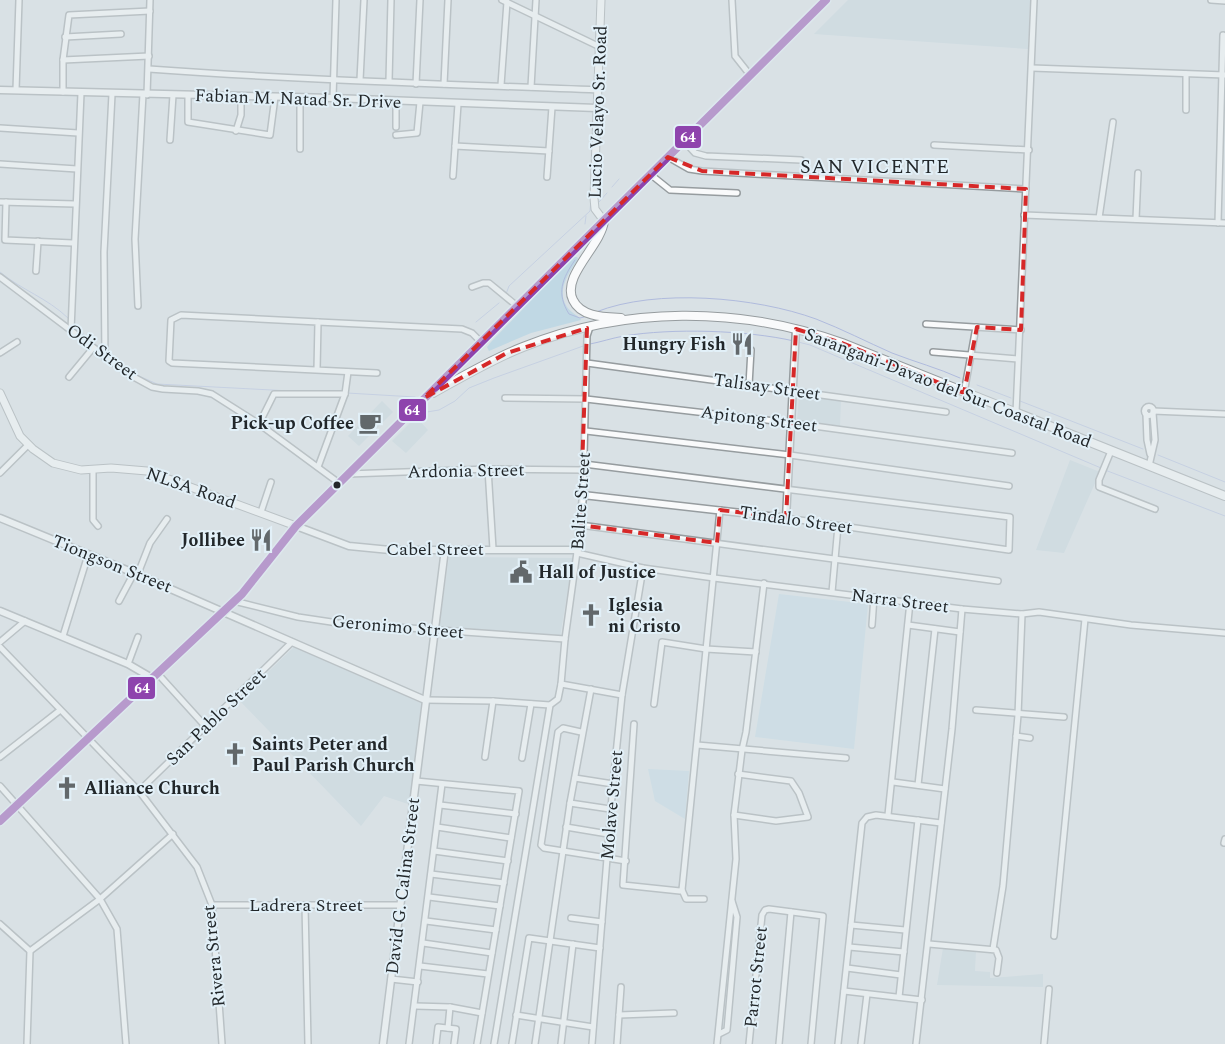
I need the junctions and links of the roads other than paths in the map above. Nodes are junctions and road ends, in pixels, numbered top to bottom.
1 (19, 0) edge
2 (150, 0) edge
3 (336, 0) edge
4 (364, 0) edge
5 (391, 0) edge
6 (420, 0) edge
7 (448, 0) edge
8 (536, 0) edge
9 (601, 0) edge
10 (732, 0) edge
11 (826, 0) edge
12 (1034, 0) edge
13 (1211, 0) edge
14 (1225, 0) edge
15 (504, 1) edge
16 (150, 11) junction
17 (534, 15) junction
18 (121, 34) dead end
19 (1223, 34) dead end
20 (65, 37) junction
21 (600, 47) junction
22 (149, 56) junction
23 (63, 60) junction
24 (1032, 68) junction
25 (149, 69) junction
26 (1186, 74) junction
27 (750, 75) junction
28 (1223, 75) edge
29 (334, 80) junction
30 (360, 80) junction
31 (389, 81) junction
32 (416, 84) junction
33 (444, 84) junction
34 (501, 85) junction
35 (531, 87) junction
36 (0, 90) edge
37 (16, 90) junction
38 (598, 90) junction
39 (63, 92) junction
40 (81, 93) junction
41 (112, 94) junction
42 (145, 94) junction
43 (173, 95) junction
44 (188, 95) junction
45 (241, 96) junction
46 (275, 97) junction
47 (300, 98) junction
48 (333, 98) junction
49 (396, 101) junction
50 (420, 102) junction
51 (458, 104) junction
52 (552, 107) junction
53 (597, 108) junction
54 (1186, 110) dead end
55 (1113, 122) dead end
56 (396, 127) dead end
57 (0, 128) edge
58 (236, 131) junction
59 (78, 133) junction
60 (396, 134) dead end
61 (170, 140) dead end
62 (684, 141) junction
63 (934, 145) dead end
64 (455, 146) junction
65 (300, 149) dead end
66 (1029, 150) junction
67 (549, 151) junction
68 (668, 157) junction
69 (801, 160) dead end
70 (0, 164) edge
71 (77, 169) junction
72 (1138, 173) dead end
73 (650, 174) junction
74 (453, 176) dead end
75 (547, 176) dead end
76 (1026, 189) junction
77 (737, 193) dead end
78 (3, 202) edge
79 (75, 204) junction
80 (1024, 215) junction
81 (1099, 218) junction
82 (1136, 219) junction
83 (604, 221) junction
84 (1218, 223) junction
85 (1225, 223) edge
86 (38, 241) junction
87 (74, 243) junction
88 (36, 271) dead end
89 (0, 277) edge
90 (472, 287) dead end
91 (138, 306) dead end
92 (517, 306) junction
93 (634, 319) junction
94 (318, 322) junction
95 (926, 324) dead end
96 (590, 327) junction
97 (976, 327) junction
98 (796, 329) junction
99 (72, 330) junction
100 (1021, 330) junction
101 (17, 342) dead end
102 (481, 342) junction
103 (94, 348) junction
104 (751, 350) dead end
105 (933, 352) dead end
106 (0, 353) edge
107 (973, 354) junction
108 (105, 358) junction
109 (1018, 359) junction
110 (587, 363) junction
111 (317, 370) junction
112 (348, 372) junction
113 (377, 373) dead end
114 (69, 377) dead end
115 (749, 384) junction
116 (794, 390) junction
117 (0, 393) edge
118 (964, 393) junction
119 (345, 394) junction
120 (424, 398) junction
121 (506, 398) dead end
122 (586, 399) junction
123 (946, 412) dead end
124 (1153, 412) junction
125 (1016, 413) junction
126 (1225, 414) edge
127 (792, 423) junction
128 (259, 424) junction
129 (586, 432) junction
130 (28, 445) junction
131 (1111, 451) junction
132 (1012, 453) dead end
133 (790, 455) junction
134 (1150, 456) junction
135 (318, 466) junction
136 (1149, 466) junction
137 (584, 467) junction
138 (93, 470) junction
139 (488, 470) junction
140 (0, 473) edge
141 (348, 474) junction
142 (271, 482) dead end
143 (339, 483) junction
144 (1009, 486) dead end
145 (788, 489) junction
146 (583, 495) junction
147 (1225, 496) edge
148 (1155, 509) dead end
149 (720, 510) junction
150 (261, 512) junction
151 (0, 518) edge
152 (786, 518) junction
153 (167, 519) dead end
154 (580, 525) junction
155 (98, 526) dead end
156 (296, 526) junction
157 (838, 526) junction
158 (717, 543) junction
159 (445, 549) junction
160 (493, 549) junction
161 (1009, 550) joint
162 (578, 551) junction
163 (88, 555) junction
164 (835, 558) junction
165 (643, 568) junction
166 (134, 573) junction
167 (714, 578) junction
168 (998, 581) dead end
169 (764, 583) junction
170 (832, 592) junction
171 (874, 597) junction
172 (119, 601) dead end
173 (234, 601) junction
174 (910, 602) junction
175 (962, 608) junction
176 (0, 611) edge
177 (223, 611) junction
178 (1022, 614) junction
179 (1084, 619) junction
180 (25, 621) junction
181 (872, 625) dead end
182 (908, 625) junction
183 (935, 628) junction
184 (434, 631) junction
185 (960, 632) junction
186 (1225, 633) edge
187 (63, 636) junction
188 (138, 637) dead end
189 (565, 639) junction
190 (0, 642) edge
191 (292, 642) junction
192 (0, 647) edge
193 (706, 649) junction
194 (756, 652) junction
195 (128, 664) junction
196 (155, 676) junction
197 (561, 684) junction
198 (591, 689) junction
199 (622, 695) junction
200 (425, 700) junction
201 (492, 701) junction
202 (531, 704) junction
203 (654, 704) dead end
204 (550, 705) junction
205 (976, 710) dead end
206 (59, 711) junction
207 (1018, 715) junction
208 (1064, 717) dead end
209 (634, 724) dead end
210 (206, 727) junction
211 (581, 732) junction
212 (1016, 736) junction
213 (1030, 738) dead end
214 (88, 739) junction
215 (697, 746) junction
216 (742, 750) junction
217 (0, 757) edge
218 (485, 757) dead end
219 (522, 758) dead end
220 (846, 758) dead end
221 (738, 774) junction
222 (574, 778) junction
223 (416, 781) junction
224 (893, 782) junction
225 (442, 784) junction
226 (613, 784) junction
227 (0, 786) edge
228 (918, 786) junction
229 (945, 788) junction
230 (139, 791) junction
231 (570, 803) junction
232 (17, 804) junction
233 (440, 805) junction
234 (610, 809) junction
235 (516, 814) junction
236 (734, 815) junction
237 (888, 815) junction
238 (918, 820) junction
239 (0, 821) edge
240 (941, 823) junction
241 (437, 827) junction
242 (566, 828) junction
243 (173, 834) junction
244 (608, 834) junction
245 (512, 838) junction
246 (434, 851) junction
247 (563, 851) junction
248 (606, 859) junction
249 (508, 861) junction
250 (626, 861) junction
251 (432, 874) junction
252 (504, 883) junction
253 (682, 890) junction
254 (428, 897) junction
255 (100, 899) junction
256 (704, 899) dead end
257 (732, 901) junction
258 (212, 905) junction
259 (304, 905) junction
260 (400, 905) junction
261 (500, 906) junction
262 (736, 908) junction
263 (791, 912) junction
264 (731, 913) junction
265 (571, 918) dead end
266 (426, 921) junction
267 (602, 922) junction
268 (0, 924) edge
269 (851, 925) junction
270 (496, 930) junction
271 (905, 930) junction
272 (1054, 936) dead end
273 (550, 940) junction
274 (423, 943) junction
275 (573, 944) junction
276 (929, 944) junction
277 (849, 946) junction
278 (600, 948) junction
279 (993, 949) junction
280 (30, 951) junction
281 (904, 952) junction
282 (492, 953) junction
283 (420, 966) junction
284 (847, 968) junction
285 (997, 973) dead end
286 (488, 974) junction
287 (901, 975) junction
288 (723, 979) junction
289 (391, 981) junction
290 (418, 984) junction
291 (621, 987) dead end
292 (1049, 989) dead end
293 (844, 991) junction
294 (731, 993) junction
295 (867, 994) junction
296 (899, 997) junction
297 (922, 1000) junction
298 (416, 1006) junction
299 (450, 1007) junction
300 (720, 1012) junction
301 (482, 1013) junction
302 (674, 1014) dead end
303 (516, 1015) junction
304 (619, 1015) junction
305 (729, 1018) junction
306 (539, 1019) junction
307 (564, 1022) junction
308 (593, 1026) junction
309 (448, 1028) junction
310 (719, 1034) junction
311 (26, 1044) edge
312 (126, 1044) edge
313 (222, 1044) edge
314 (308, 1044) edge
315 (383, 1044) edge
316 (410, 1044) edge
317 (436, 1044) edge
318 (454, 1044) edge
319 (477, 1044) edge
320 (494, 1044) edge
321 (512, 1044) edge
322 (535, 1044) edge
323 (561, 1044) edge
324 (592, 1044) edge
325 (617, 1044) edge
326 (718, 1044) edge
327 (749, 1044) edge
328 (779, 1044) edge
329 (811, 1044) edge
330 (838, 1044) edge
331 (861, 1044) edge
332 (916, 1044) edge
333 (1044, 1044) edge

1 - 37 street
2 - 16 street
3 - 29 street
4 - 30 street
5 - 31 street
6 - 32 street
7 - 33 street
8 - 17 street
9 - 21 main road, Lucio Velayo Sr. Road
10 - 27 street
11 - 27 main road
12 - 24 street
13 - 14 street
15 - 17 street
15 - 34 street
16 - 20 street
16 - 22 street
17 - 21 street
17 - 35 street
18 - 20 street
19 - 28 street
20 - 23 street
21 - 38 main road, Lucio Velayo Sr. Road
22 - 23 street
22 - 25 street
23 - 39 street
24 - 26 street
24 - 66 street
25 - 29 street
25 - 42 street
26 - 28 street
26 - 54 street
27 - 62 main road
28 - 84 street
29 - 30 street
29 - 48 street
30 - 31 street
31 - 32 street
32 - 33 street
33 - 34 street
34 - 35 street
35 - 38 street
36 - 37 street, Fabian M. Natad Sr. Drive
37 - 39 street, Fabian M. Natad Sr. Drive
38 - 53 main road, Lucio Velayo Sr. Road
39 - 40 street, Fabian M. Natad Sr. Drive
40 - 41 street, Fabian M. Natad Sr. Drive
40 - 59 street
41 - 42 street, Fabian M. Natad Sr. Drive
41 - 108 street
42 - 43 street, Fabian M. Natad Sr. Drive
42 - 91 street
43 - 44 street, Fabian M. Natad Sr. Drive
43 - 61 street
44 - 45 street, Fabian M. Natad Sr. Drive
44 - 58 street
45 - 46 street, Fabian M. Natad Sr. Drive
45 - 58 street
46 - 47 street, Fabian M. Natad Sr. Drive
46 - 58 street
47 - 48 street, Fabian M. Natad Sr. Drive
47 - 65 street
48 - 49 street, Fabian M. Natad Sr. Drive
49 - 50 street, Fabian M. Natad Sr. Drive
49 - 56 street
50 - 51 street, Fabian M. Natad Sr. Drive
50 - 60 street
51 - 52 street, Fabian M. Natad Sr. Drive
51 - 64 street
52 - 53 street, Fabian M. Natad Sr. Drive
52 - 67 street
53 - 83 main road, Lucio Velayo Sr. Road
55 - 81 street
57 - 59 street
59 - 71 street
62 - 68 main road
62 - 69 street
63 - 66 street
64 - 67 street
64 - 74 street
66 - 76 street
67 - 75 street
68 - 73 main road
68 - 76 street
70 - 71 street
71 - 79 street
72 - 82 street
73 - 77 street
73 - 83 main road
76 - 80 street
78 - 79 street
78 - 86 street
79 - 87 street
80 - 81 street
80 - 100 street
81 - 82 street
82 - 84 street
83 - 92 main road
83 - 93 main road, Sarangani-Davao del Sur Coastal Road
84 - 85 street
86 - 87 street
86 - 88 street
87 - 99 street
89 - 99 street, Odi Street
90 - 92 street
92 - 102 main road
93 - 96 main road, Sarangani-Davao del Sur Coastal Road
93 - 98 main road, Sarangani-Davao del Sur Coastal Road
94 - 102 street
94 - 111 street
94 - 111 street
95 - 97 street
96 - 110 street, Balite Street
96 - 120 main road, Sarangani-Davao del Sur Coastal Road
97 - 100 street
97 - 107 street
98 - 116 street
98 - 118 main road, Sarangani-Davao del Sur Coastal Road
99 - 103 street, Odi Street
100 - 109 street
101 - 106 street
102 - 120 main road
103 - 108 street, Odi Street
103 - 114 street
104 - 115 street
105 - 107 street
107 - 109 street
107 - 118 street
108 - 128 street, Odi Street
109 - 125 street
110 - 115 street, Talisay Street
110 - 122 street, Balite Street
111 - 112 street
112 - 113 street
112 - 119 street
115 - 116 street, Talisay Street
116 - 123 street, Talisay Street
116 - 127 street
117 - 130 main road, NLSA Road
118 - 125 main road, Sarangani-Davao del Sur Coastal Road
119 - 128 street
119 - 135 street
120 - 141 main road
121 - 122 street, Apitong Street
122 - 127 street, Apitong Street
122 - 129 street, Balite Street
124 - 126 street
124 - 134 street
124 - 134 street
125 - 131 main road, Sarangani-Davao del Sur Coastal Road
127 - 132 street, Apitong Street
127 - 133 street
128 - 135 street, Odi Street
129 - 133 street
129 - 137 street, Balite Street
130 - 138 main road, NLSA Road
130 - 140 street
131 - 136 main road, Sarangani-Davao del Sur Coastal Road
131 - 148 street
133 - 144 street
133 - 145 street
134 - 136 street
135 - 143 street, Odi Street
136 - 147 main road, Sarangani-Davao del Sur Coastal Road
137 - 139 street, Ardonia Street
137 - 145 street, Ardonia Street
137 - 146 street, Balite Street
138 - 150 main road, NLSA Road
138 - 155 street
139 - 141 street, Ardonia Street
139 - 160 street
141 - 143 main road
142 - 150 street
143 - 156 main road
145 - 152 street
145 - 161 street, Ardonia Street
146 - 149 street, Tindalo Street
146 - 154 street, Balite Street
149 - 152 street, Tindalo Street
149 - 158 street
150 - 156 main road, NLSA Road
151 - 163 street, Tiongson Street
152 - 157 street, Tindalo Street
153 - 166 street
154 - 158 street
154 - 162 street, Balite Street
156 - 159 street, Cabel Street
156 - 173 main road
157 - 161 street, Tindalo Street
157 - 164 street
158 - 164 street
158 - 167 street
159 - 160 street, Cabel Street
159 - 184 street, David G. Calina Street
160 - 162 street, Cabel Street
162 - 165 street, Narra Street
162 - 189 street, Balite Street
163 - 166 street, Tiongson Street
163 - 187 street
164 - 168 street
164 - 170 street
165 - 167 street, Narra Street
165 - 199 street, Molave Street
166 - 172 street
166 - 177 street, Tiongson Street
167 - 169 street, Narra Street
167 - 193 street
169 - 170 street, Narra Street
169 - 194 street
170 - 171 street, Narra Street
171 - 174 street, Narra Street
171 - 181 street
173 - 177 main road
173 - 184 street, Geronimo Street
174 - 175 street, Narra Street
174 - 182 street
175 - 178 street, Narra Street
175 - 185 street
176 - 180 street
177 - 191 street, Tiongson Street
177 - 196 main road
178 - 179 street, Narra Street
178 - 207 street
179 - 186 street, Narra Street
179 - 272 street
180 - 187 street
180 - 190 street
182 - 183 street
182 - 224 street
183 - 185 street
183 - 228 street
184 - 189 street, Geronimo Street
184 - 200 street, David G. Calina Street
185 - 229 street
187 - 195 street
188 - 195 street
189 - 197 street, Balite Street
191 - 200 street, Tiongson Street
191 - 210 street, San Pablo Street
192 - 206 street, Rivera Street
193 - 194 street
193 - 203 street
193 - 215 street
194 - 216 street
195 - 196 street
196 - 210 street
196 - 214 main road
197 - 198 street
197 - 204 street
198 - 199 street
198 - 211 street
199 - 226 street, Molave Street
200 - 201 street
200 - 223 street, David G. Calina Street
201 - 202 street
201 - 218 street
202 - 204 street
202 - 219 street
204 - 320 street
205 - 207 street
206 - 214 street, Rivera Street
206 - 217 street
207 - 208 street
207 - 212 street
209 - 250 street
210 - 230 street, San Pablo Street
211 - 222 street
211 - 247 street
212 - 213 street
212 - 279 street
214 - 230 street, Rivera Street
214 - 232 main road
215 - 216 street
215 - 253 street
216 - 220 street
216 - 221 street
221 - 236 street
221 - 236 street
222 - 226 street
222 - 231 street
223 - 225 street
223 - 260 street, David G. Calina Street
224 - 228 street
224 - 237 street
225 - 233 street
225 - 235 street
226 - 234 street, Molave Street
227 - 232 street
228 - 229 street
229 - 240 street
230 - 243 street, Rivera Street
231 - 234 street
231 - 242 street
232 - 239 main road
232 - 255 street
233 - 235 street
233 - 241 street
234 - 244 street, Molave Street
235 - 245 street
236 - 257 street
237 - 238 street
237 - 269 street
238 - 240 street
238 - 271 street
240 - 276 street
241 - 245 street
241 - 246 street
242 - 244 street
242 - 247 street
243 - 255 street
243 - 258 street, Rivera Street
244 - 248 street, Molave Street
245 - 249 street
246 - 249 street
246 - 251 street
247 - 248 street
247 - 273 street
248 - 250 street
248 - 267 street, Molave Street
249 - 252 street
250 - 253 street
251 - 252 street
251 - 254 street
252 - 261 street
253 - 256 street
254 - 261 street
254 - 266 street
255 - 280 street
255 - 312 street
257 - 262 street
257 - 264 street
258 - 259 street, Ladrera Street
258 - 313 street, Rivera Street
259 - 260 street, Ladrera Street
259 - 314 street
260 - 289 street, David G. Calina Street
261 - 270 street
262 - 264 street
262 - 294 street
263 - 327 street, Parrot Street
263 - 328 street
263 - 329 street
264 - 288 street
265 - 267 street
266 - 270 street
266 - 274 street
267 - 278 street, Molave Street
268 - 280 street
269 - 271 street
269 - 277 street
270 - 282 street
271 - 281 street
273 - 275 street
273 - 303 street
273 - 306 street
274 - 282 street
274 - 283 street
275 - 278 street
275 - 307 street
276 - 279 street
276 - 297 street
277 - 281 street
277 - 284 street
278 - 308 street, Molave Street
279 - 285 street
280 - 311 street
281 - 287 street
282 - 286 street
283 - 286 street
283 - 290 street
284 - 287 street
284 - 293 street
286 - 301 street
287 - 296 street
288 - 294 street
288 - 300 street
289 - 290 street
289 - 315 street, David G. Calina Street
290 - 298 street
291 - 304 street
292 - 333 street
293 - 295 street
293 - 330 street
294 - 305 street
295 - 296 street
295 - 331 street
296 - 297 street
297 - 332 street
298 - 299 street
298 - 316 street
299 - 301 street
299 - 309 street
300 - 305 street
300 - 310 street
301 - 319 street
302 - 304 street
303 - 306 street
303 - 321 street
304 - 325 street
305 - 310 street
306 - 307 street
306 - 322 street
307 - 308 street
307 - 323 street
308 - 324 street, Molave Street
309 - 317 street
309 - 318 street
310 - 326 street

